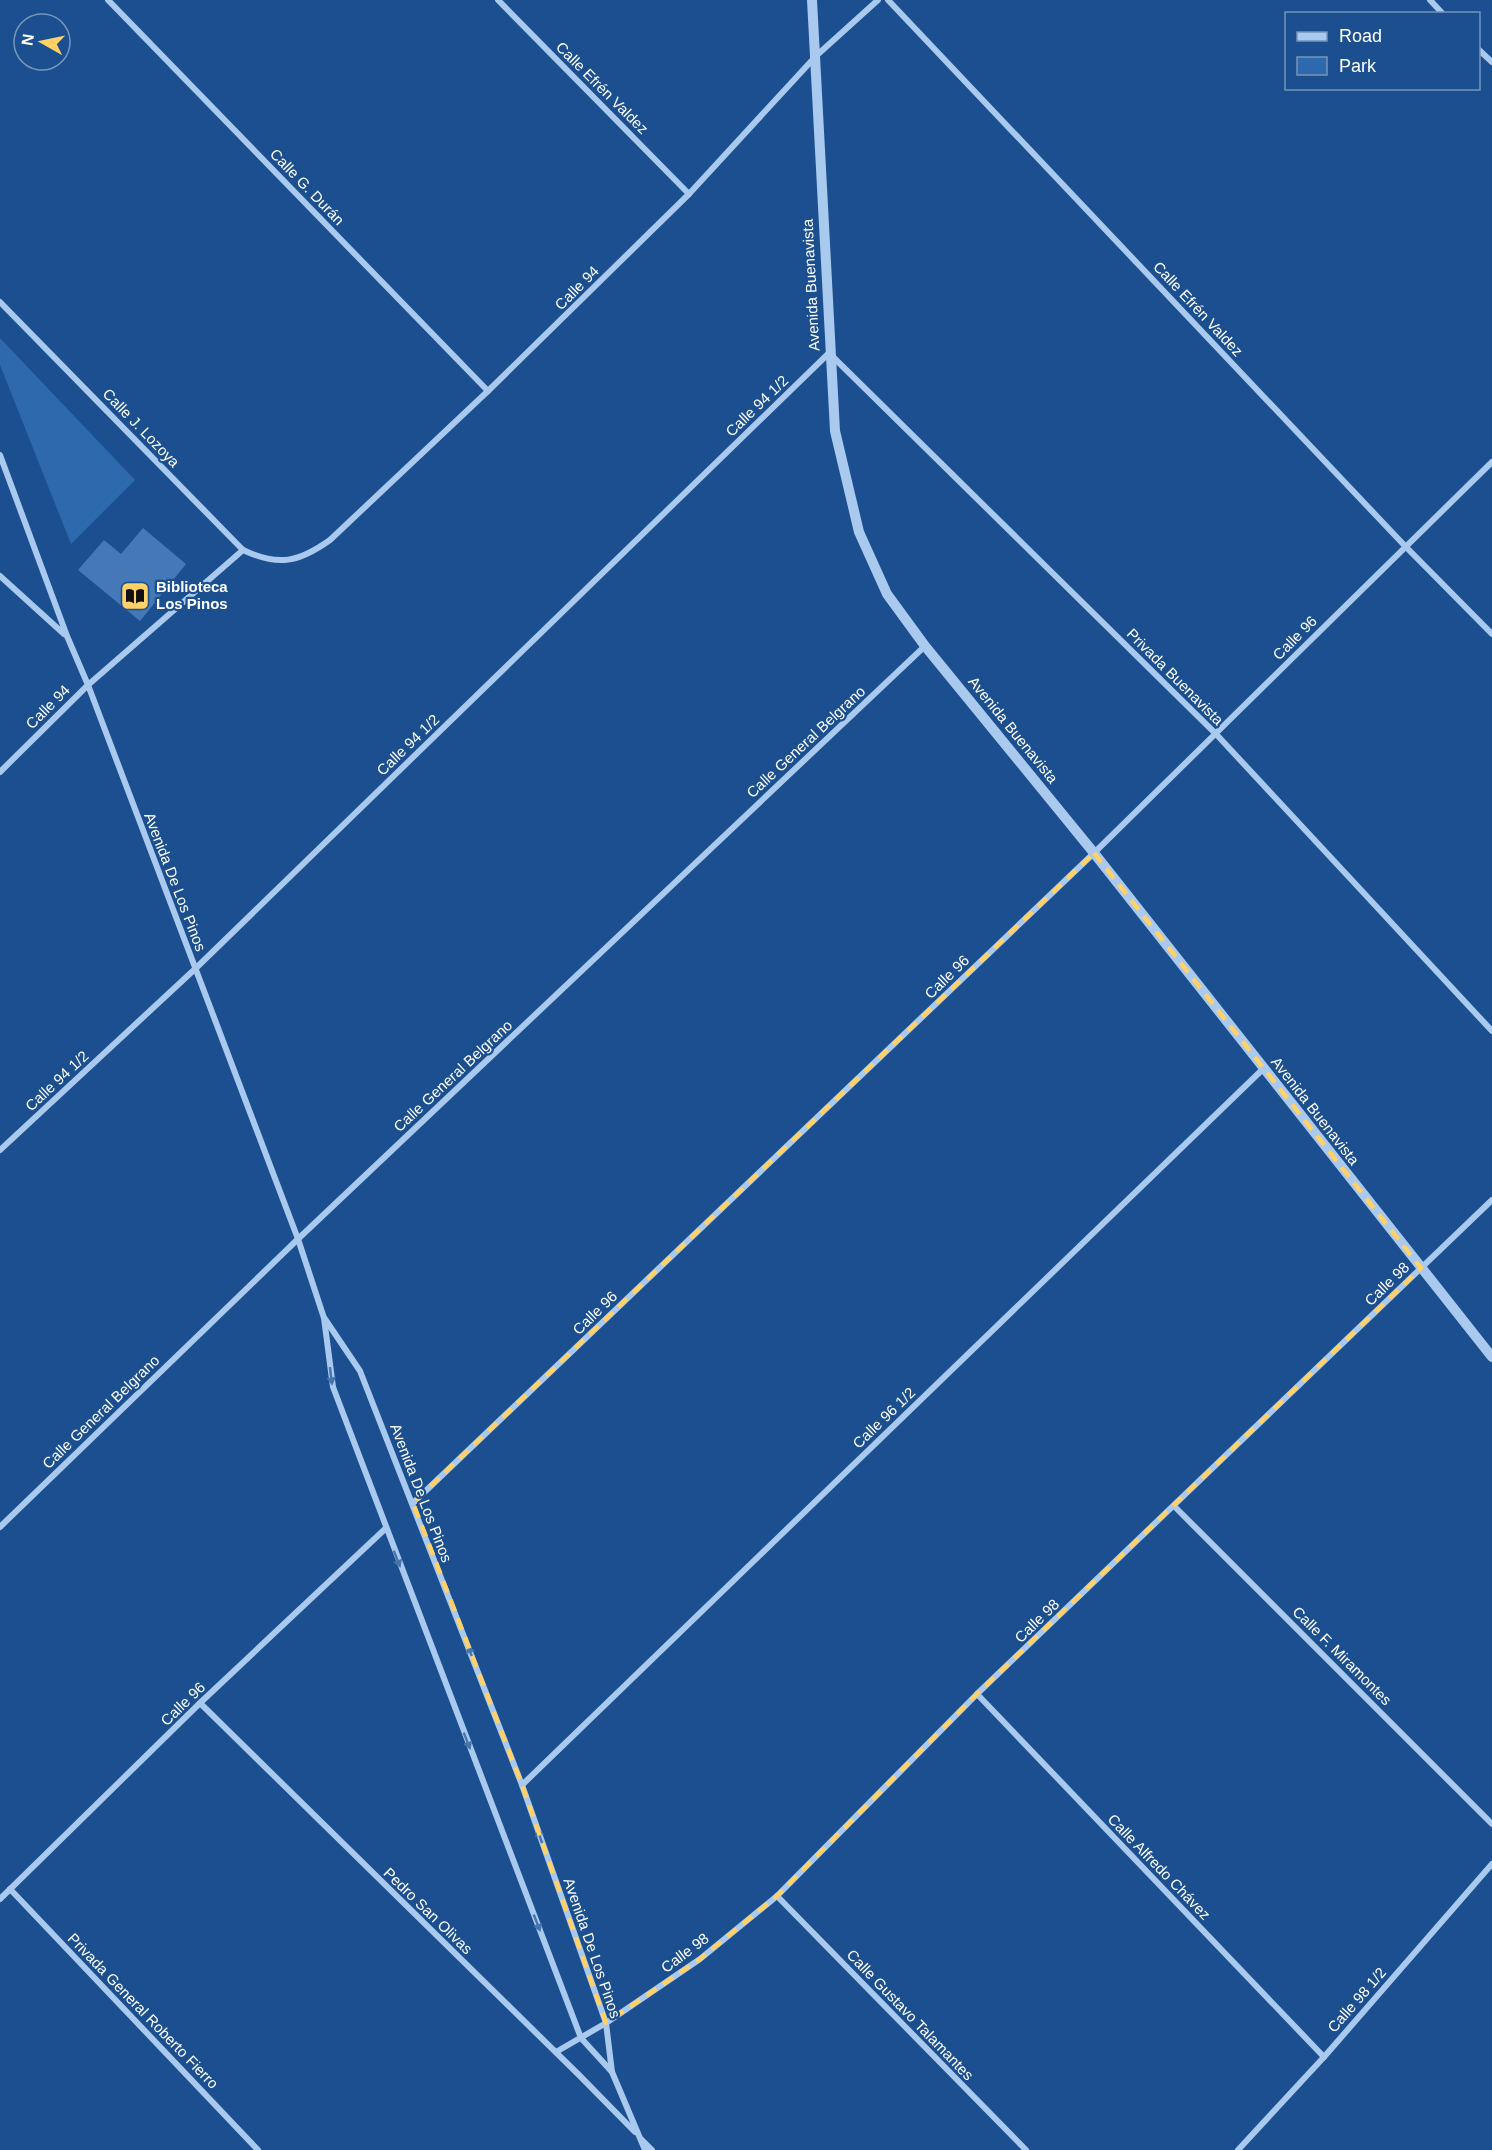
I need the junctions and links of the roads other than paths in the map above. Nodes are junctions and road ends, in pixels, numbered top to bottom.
1 (108, 0) edge
2 (498, 0) edge
3 (812, 0) edge
4 (878, 0) edge
5 (888, 0) edge
6 (1430, 0) edge
7 (1441, 12) edge
8 (1480, 50) edge
9 (816, 56) junction
10 (1492, 62) edge
11 (689, 194) junction
12 (0, 302) edge
13 (829, 353) junction
14 (488, 391) junction
15 (0, 455) edge
16 (1492, 462) edge
17 (1406, 546) junction
18 (243, 550) junction
19 (271, 561) joint
20 (0, 576) edge
21 (1492, 634) edge
22 (67, 636) junction
23 (925, 646) junction
24 (88, 685) junction
25 (1216, 734) junction
26 (0, 772) edge
27 (1094, 853) junction
28 (195, 969) junction
29 (1492, 1031) edge
30 (1263, 1069) junction
31 (0, 1150) edge
32 (1492, 1200) edge
33 (298, 1239) junction
34 (1421, 1269) junction
35 (324, 1318) junction
36 (1492, 1357) edge
37 (413, 1503) junction
38 (1174, 1506) junction
39 (0, 1527) edge
40 (386, 1529) junction
41 (977, 1694) junction
42 (200, 1703) junction
43 (522, 1785) junction
44 (1492, 1824) edge
45 (1492, 1864) edge
46 (10, 1889) junction
47 (777, 1896) junction
48 (0, 1899) edge
49 (606, 2023) junction
50 (581, 2038) junction
51 (556, 2052) junction
52 (1324, 2057) junction
53 (612, 2072) junction
54 (639, 2136) junction
55 (258, 2150) edge
56 (645, 2150) edge
57 (652, 2150) edge
58 (1026, 2150) edge
59 (1238, 2150) edge

1 - 14 street, Calle G. Durán
2 - 11 street, Calle Efrén Valdez
3 - 9 street, Avenida Buenavista
4 - 9 street, Calle 94
5 - 17 street, Calle Efrén Valdez
6 - 7 street
8 - 10 street
9 - 11 street, Calle 94
9 - 13 street, Avenida Buenavista
11 - 14 street, Calle 94
12 - 18 street, Calle J. Lozoya
13 - 23 street, Avenida Buenavista
13 - 25 street, Privada Buenavista
13 - 28 street, Calle 94 1/2
14 - 19 street, Calle 94
15 - 22 street, Avenida De Los Pinos
16 - 17 street, Calle 96
17 - 21 street, Calle Efrén Valdez
17 - 25 street, Calle 96
18 - 19 street, Calle J. Lozoya
18 - 24 street, Calle 94
20 - 22 street
22 - 24 street, Avenida De Los Pinos
23 - 27 street, Avenida Buenavista
23 - 33 street, Calle General Belgrano
24 - 26 street, Calle 94
24 - 28 street, Avenida De Los Pinos
25 - 27 street, Calle 96
25 - 29 street, Privada Buenavista
27 - 30 street, Avenida Buenavista
27 - 37 street, Calle 96
28 - 31 street, Calle 94 1/2
28 - 33 street, Avenida De Los Pinos
30 - 34 street, Avenida Buenavista
30 - 43 street, Calle 96 1/2
32 - 34 street, Calle 98
33 - 35 street, Avenida De Los Pinos
33 - 39 street, Calle General Belgrano
34 - 36 street, Avenida Buenavista
34 - 38 street, Calle 98
35 - 37 street, Avenida De Los Pinos
35 -> 40 street, Avenida De Los Pinos
43 -> 37 street, Avenida De Los Pinos
38 - 41 street, Calle 98
38 - 44 street, Calle F. Miramontes
40 - 42 street, Calle 96
40 -> 50 street, Avenida De Los Pinos
41 - 47 street, Calle 98
41 - 52 street, Calle Alfredo Chávez
42 - 46 street, Calle 96
42 - 51 street, Pedro San Olivas
49 -> 43 street, Avenida De Los Pinos
45 - 52 street, Calle 98 1/2
46 - 48 street, Calle 96
46 - 55 street, Privada General Roberto Fierro
47 - 49 street, Calle 98
47 - 58 street, Calle Gustavo Talamantes
49 - 50 street, Calle 98
49 - 53 street, Avenida De Los Pinos
50 - 51 street, Calle 98
50 - 53 street, Avenida De Los Pinos
51 - 54 street, Pedro San Olivas
52 - 59 street, Calle 98 1/2
53 - 54 street
54 - 56 street
54 - 57 street, Pedro San Olivas

